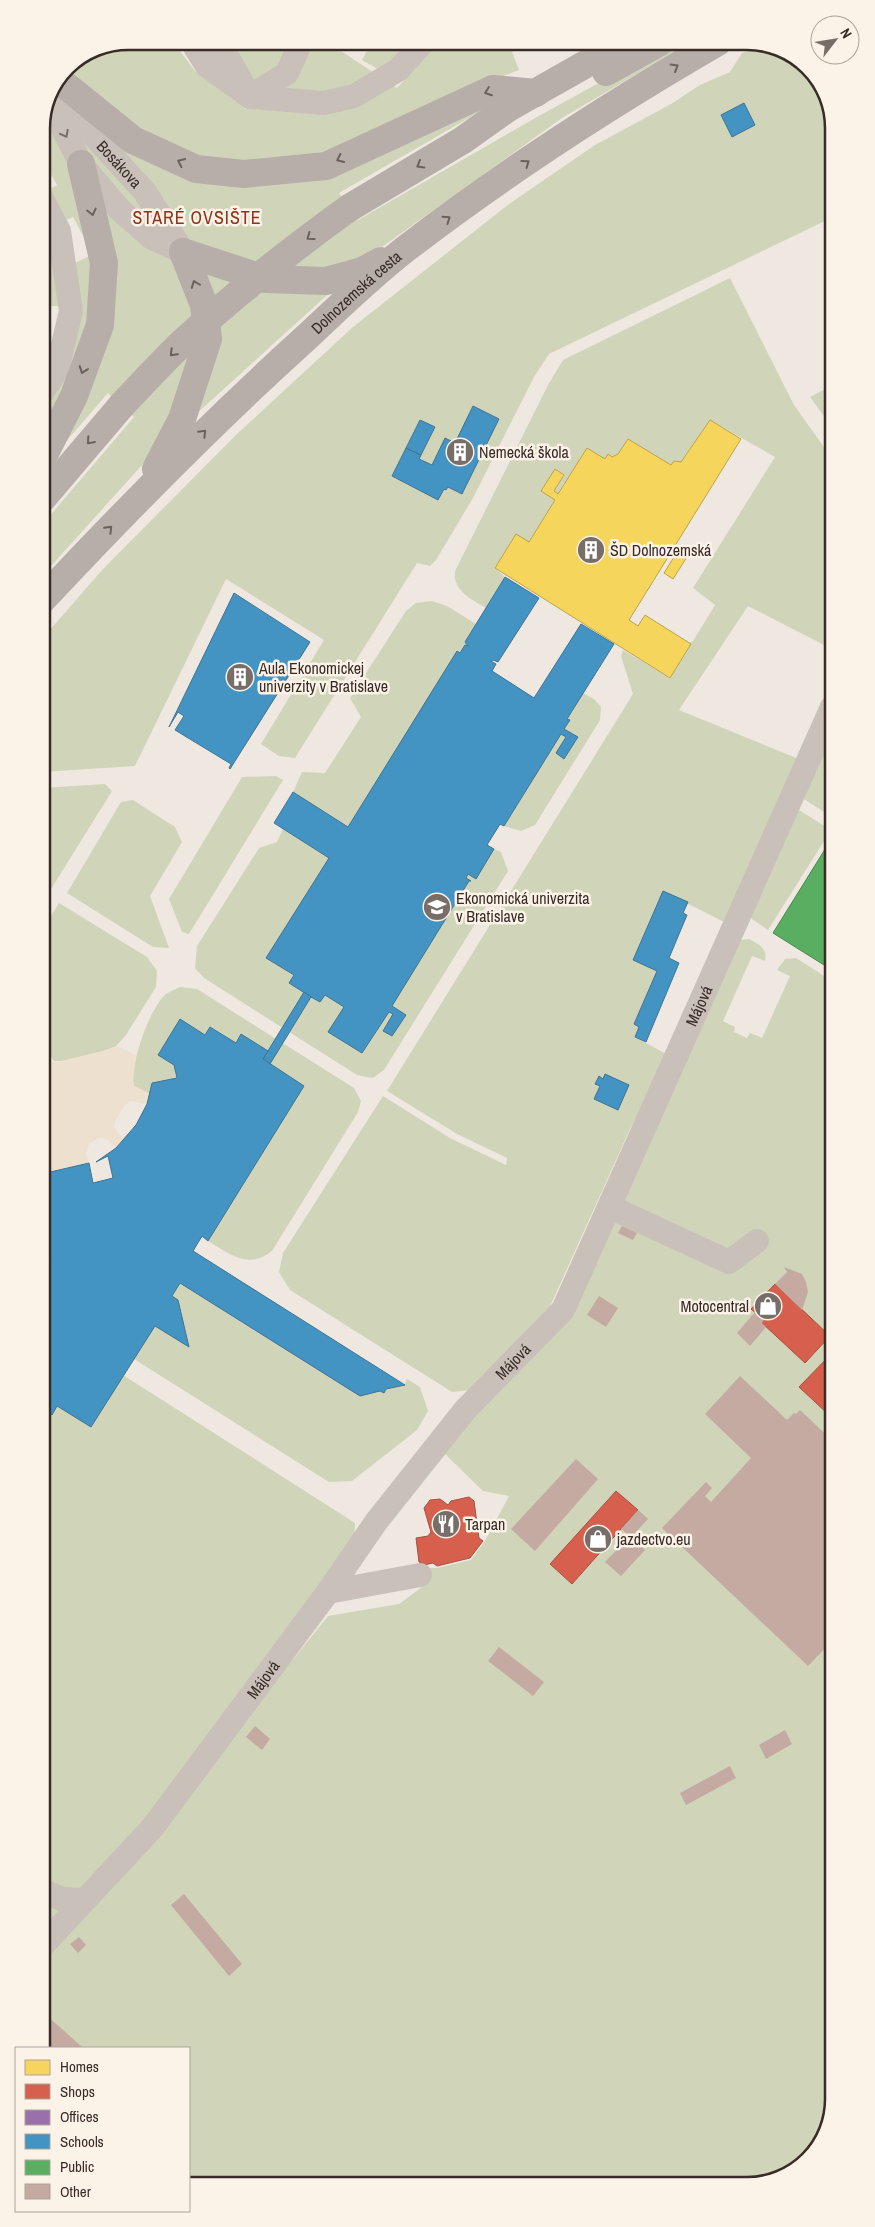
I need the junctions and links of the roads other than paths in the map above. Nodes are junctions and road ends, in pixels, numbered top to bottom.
1 (197, 50) edge
2 (224, 50) edge
3 (298, 50) edge
4 (416, 50) edge
5 (611, 50) edge
6 (645, 50) edge
7 (704, 50) edge
8 (64, 84) edge
9 (63, 85) edge
10 (536, 93) junction
11 (250, 98) junction
12 (53, 109) edge
13 (463, 140) junction
14 (81, 164) junction
15 (50, 214) edge
16 (407, 248) junction
17 (183, 252) junction
18 (50, 381) edge
19 (50, 443) edge
20 (50, 490) edge
21 (144, 492) junction
22 (50, 592) edge
23 (825, 723) edge
24 (610, 1207) junction
25 (757, 1241) dead end
26 (420, 1574) dead end
27 (328, 1592) junction
28 (50, 1894) edge
29 (84, 1900) junction
30 (50, 1937) edge

1 - 11 street
2 - 11 street
3 - 11 street
4 - 11 street
5 - 10 main road
6 - 13 main road
16 -> 7 main road, Dolnozemská cesta
10 -> 8 main road
9 - 17 street, Bosákova
10 - 13 main road
12 -> 14 street, Bosákova
13 -> 20 main road, bridge
14 - 17 street, Bosákova
14 -> 19 main road
15 - 18 street
16 - 17 main road
21 -> 16 main road, Dolnozemská cesta
21 -> 17 main road
22 -> 21 main road, Dolnozemská cesta
23 - 24 street, Májová
24 - 25 street
24 - 27 street, Májová
26 - 27 street
27 - 29 street, Májová
28 - 29 street
29 - 30 street, Májová

